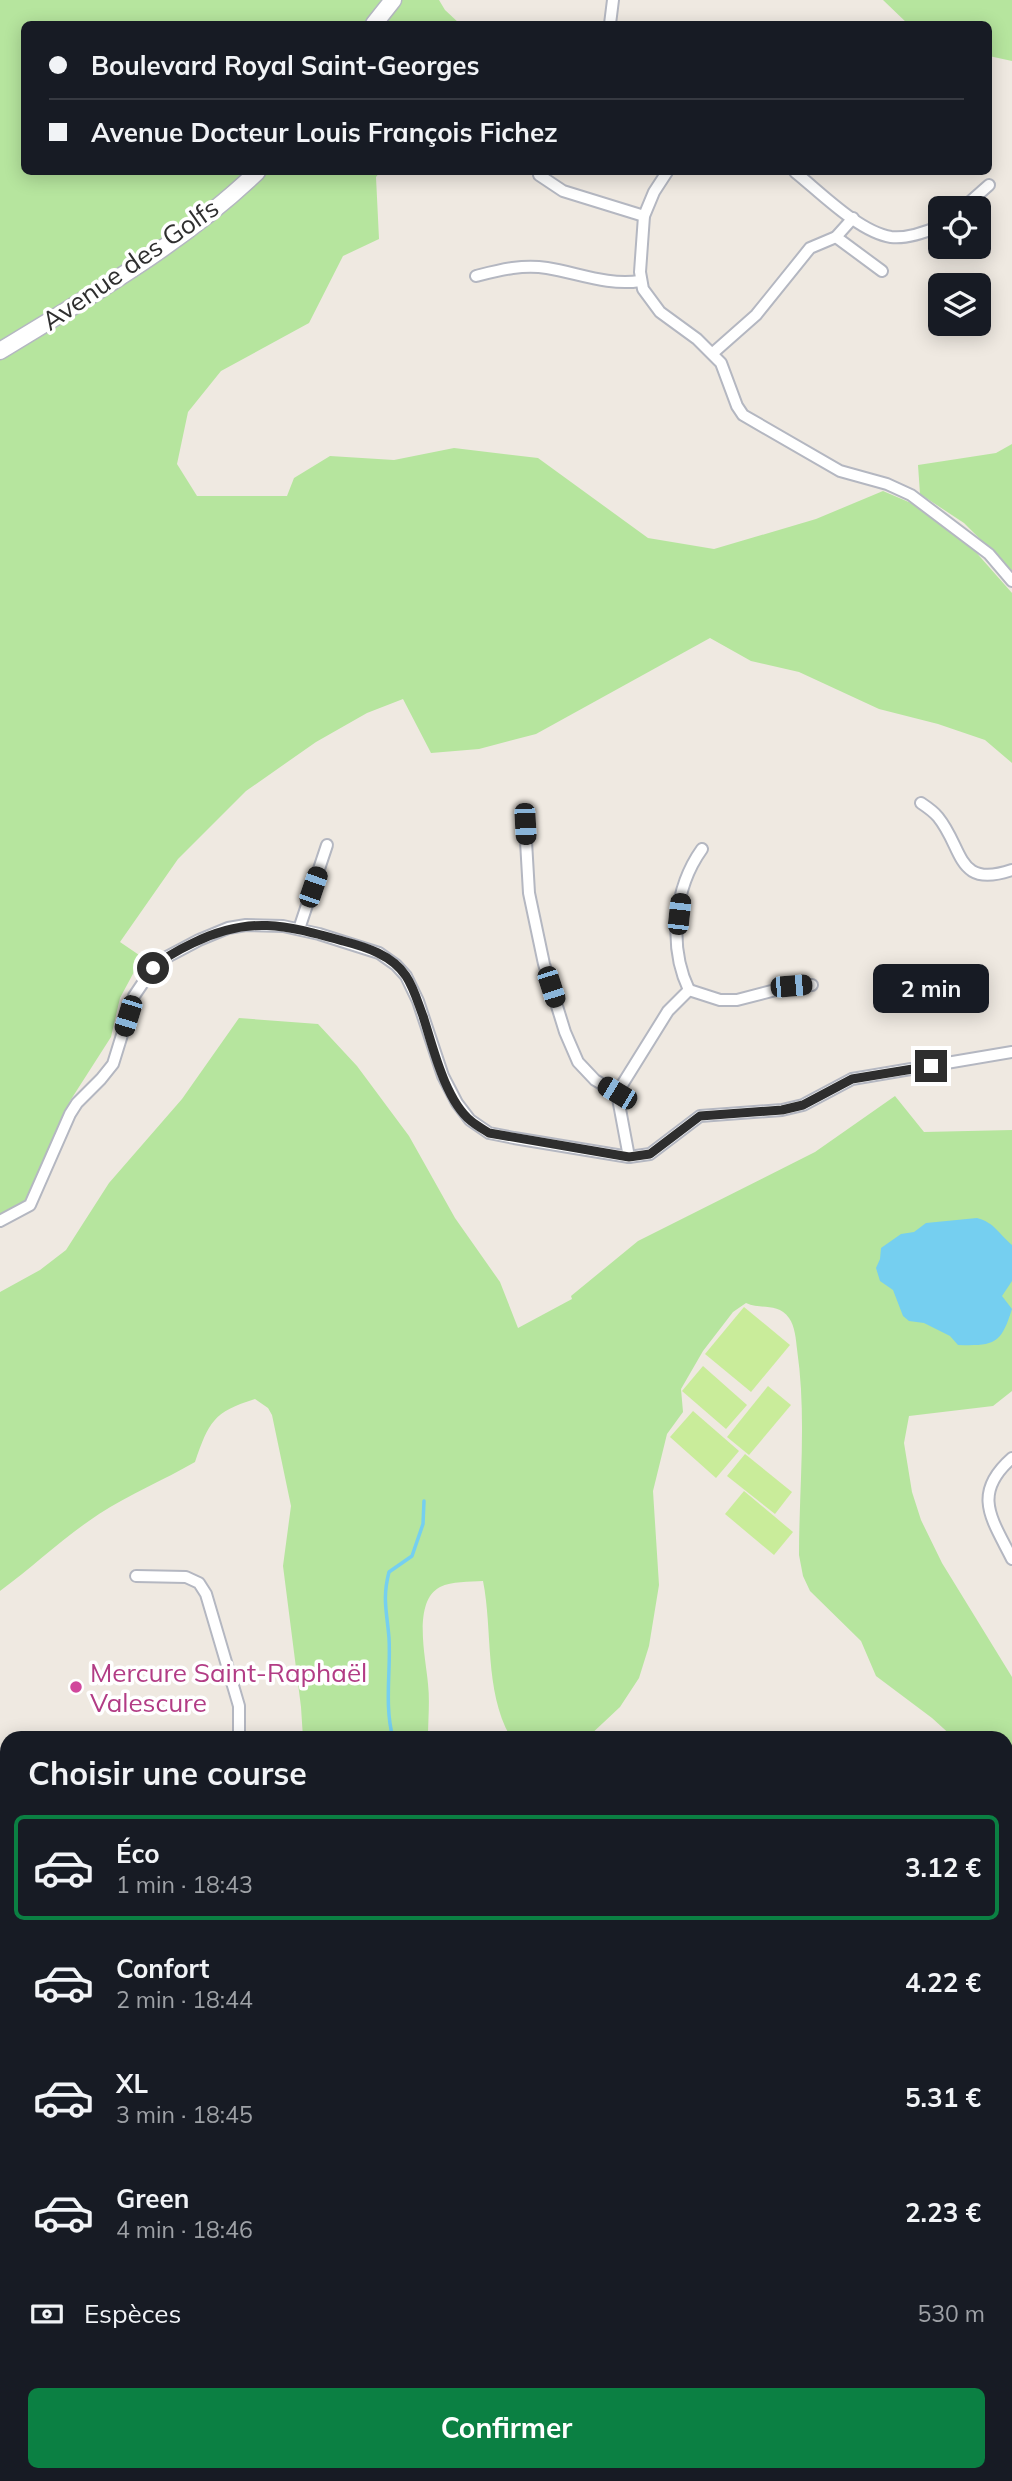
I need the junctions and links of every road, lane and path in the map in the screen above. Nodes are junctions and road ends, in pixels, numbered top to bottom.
1 (393, 0) edge
2 (613, 0) edge
3 (376, 21) edge
4 (610, 21) edge
5 (254, 175) edge
6 (539, 175) dead end
7 (665, 175) edge
8 (799, 175) edge
9 (989, 185) dead end
10 (977, 196) edge
11 (645, 216) junction
12 (853, 218) junction
13 (928, 230) edge
14 (836, 237) junction
15 (882, 271) dead end
16 (476, 276) dead end
17 (640, 281) junction
18 (0, 351) edge
19 (713, 354) junction
20 (1012, 581) edge
21 (921, 803) dead end
22 (525, 824) dead end
23 (327, 845) dead end
24 (702, 849) dead end
25 (1012, 870) edge
26 (299, 929) junction
27 (812, 985) dead end
28 (689, 990) junction
29 (1012, 1052) edge
30 (617, 1093) junction
31 (629, 1157) junction
32 (0, 1221) edge
33 (1012, 1458) edge
34 (1012, 1559) edge
35 (136, 1576) dead end
36 (239, 1731) edge

1 - 3 main road
2 - 4 street
5 - 18 main road, Avenue des Golfs
6 - 11 street
7 - 11 street
8 - 12 street
9 - 10 street
11 - 17 street
12 - 13 street
12 - 14 street
14 - 15 street
14 - 19 street
16 - 17 street
17 - 19 street
19 - 20 street
21 - 25 street
22 - 30 street
23 - 26 street
24 - 28 street
26 - 31 street
26 - 32 street
27 - 28 street
28 - 30 street
29 - 31 street
30 - 31 street
33 - 34 street
35 - 36 street

